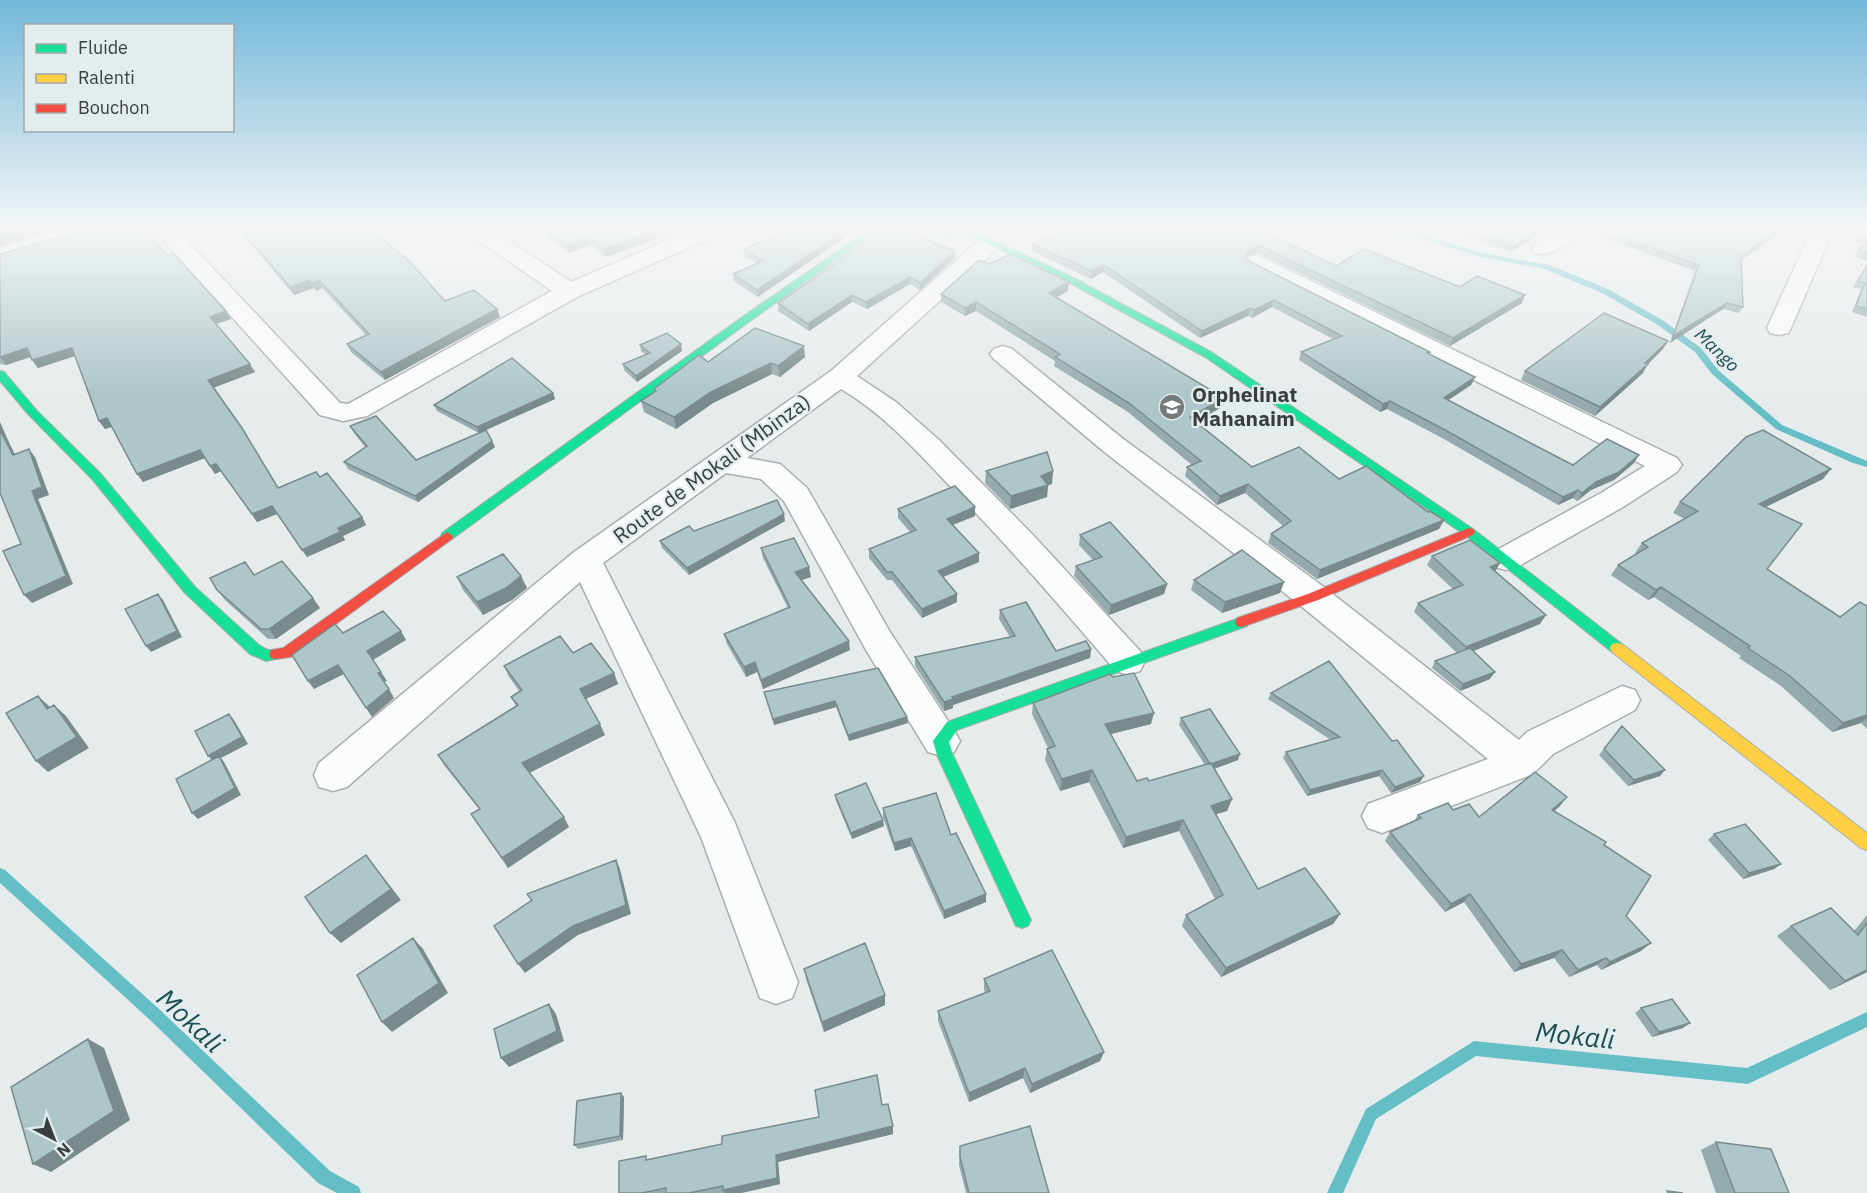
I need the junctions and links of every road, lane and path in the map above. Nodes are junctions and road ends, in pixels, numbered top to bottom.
1 (215, 284) edge
2 (556, 284) edge
3 (587, 284) edge
4 (797, 284) edge
5 (938, 284) edge
6 (1078, 284) edge
7 (1301, 284) edge
8 (1799, 284) edge
9 (568, 292) junction
10 (1779, 328) dead end
11 (1003, 354) dead end
12 (0, 374) edge
13 (840, 377) junction
14 (721, 463) junction
15 (1469, 532) junction
16 (1506, 559) junction
17 (585, 561) junction
18 (1313, 597) junction
19 (1128, 661) junction
20 (1622, 699) dead end
21 (942, 741) junction
22 (1520, 763) junction
23 (333, 776) dead end
24 (1382, 816) dead end
25 (1867, 843) edge
26 (1022, 920) dead end
27 (776, 982) dead end

1 - 9 street
2 - 9 street
3 - 9 street
4 - 12 street
5 - 13 street, Route de Mokali (Mbinza)
6 - 15 street
7 - 16 street
8 - 10 street
11 - 18 street
13 - 14 street, Route de Mokali (Mbinza)
13 - 19 street
14 - 17 street, Route de Mokali (Mbinza)
14 - 21 street
15 - 16 street
15 - 18 street
16 - 25 street
17 - 23 street, Route de Mokali (Mbinza)
17 - 27 street
18 - 19 street
18 - 22 street
19 - 21 street
20 - 22 street
21 - 26 street
22 - 24 street

